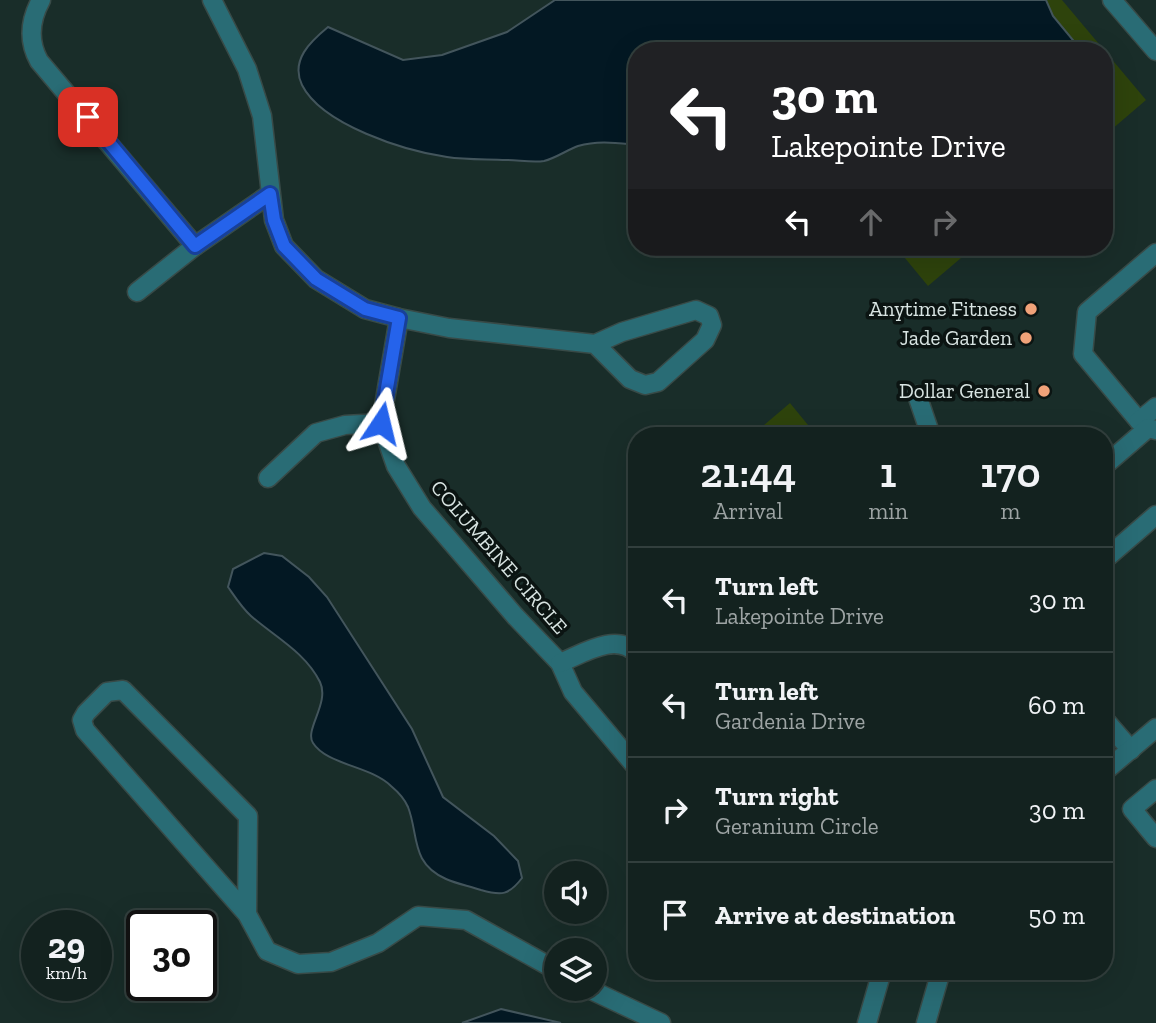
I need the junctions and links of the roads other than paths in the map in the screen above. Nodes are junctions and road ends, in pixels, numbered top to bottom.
1 (41, 0) edge
2 (212, 0) edge
3 (1112, 0) edge
4 (1156, 51) edge
5 (270, 194) junction
6 (195, 246) junction
7 (1156, 253) edge
8 (137, 292) dead end
9 (399, 318) junction
10 (595, 344) junction
11 (917, 395) dead end
12 (1156, 407) edge
13 (381, 423) junction
14 (928, 427) edge
15 (1148, 427) edge
16 (1113, 458) edge
17 (268, 478) dead end
18 (1156, 515) edge
19 (1113, 552) edge
20 (628, 647) edge
21 (560, 663) junction
22 (1156, 728) edge
23 (1113, 729) edge
24 (1131, 750) junction
25 (628, 757) edge
26 (1113, 765) edge
27 (1156, 789) edge
28 (1156, 838) edge
29 (247, 914) junction
30 (544, 964) edge
31 (879, 980) edge
32 (939, 980) edge
33 (607, 998) edge
34 (661, 1023) edge
35 (867, 1023) edge
36 (926, 1023) edge

1 - 6 street
2 - 5 street
3 - 4 street
5 - 6 street
5 - 9 street
6 - 8 street
7 - 15 street
9 - 10 street
9 - 13 street, COLUMBINE CIRCLE
10 - 10 street
11 - 14 street
12 - 15 street
13 - 17 street
13 - 21 street, COLUMBINE CIRCLE
15 - 16 street
18 - 19 street
20 - 21 street, COLUMBINE CIRCLE
21 - 25 street, COLUMBINE CIRCLE
22 - 24 street
23 - 24 street
24 - 26 street
27 - 28 street
29 - 29 street
29 - 30 street
31 - 35 street
32 - 36 street
33 - 34 street

